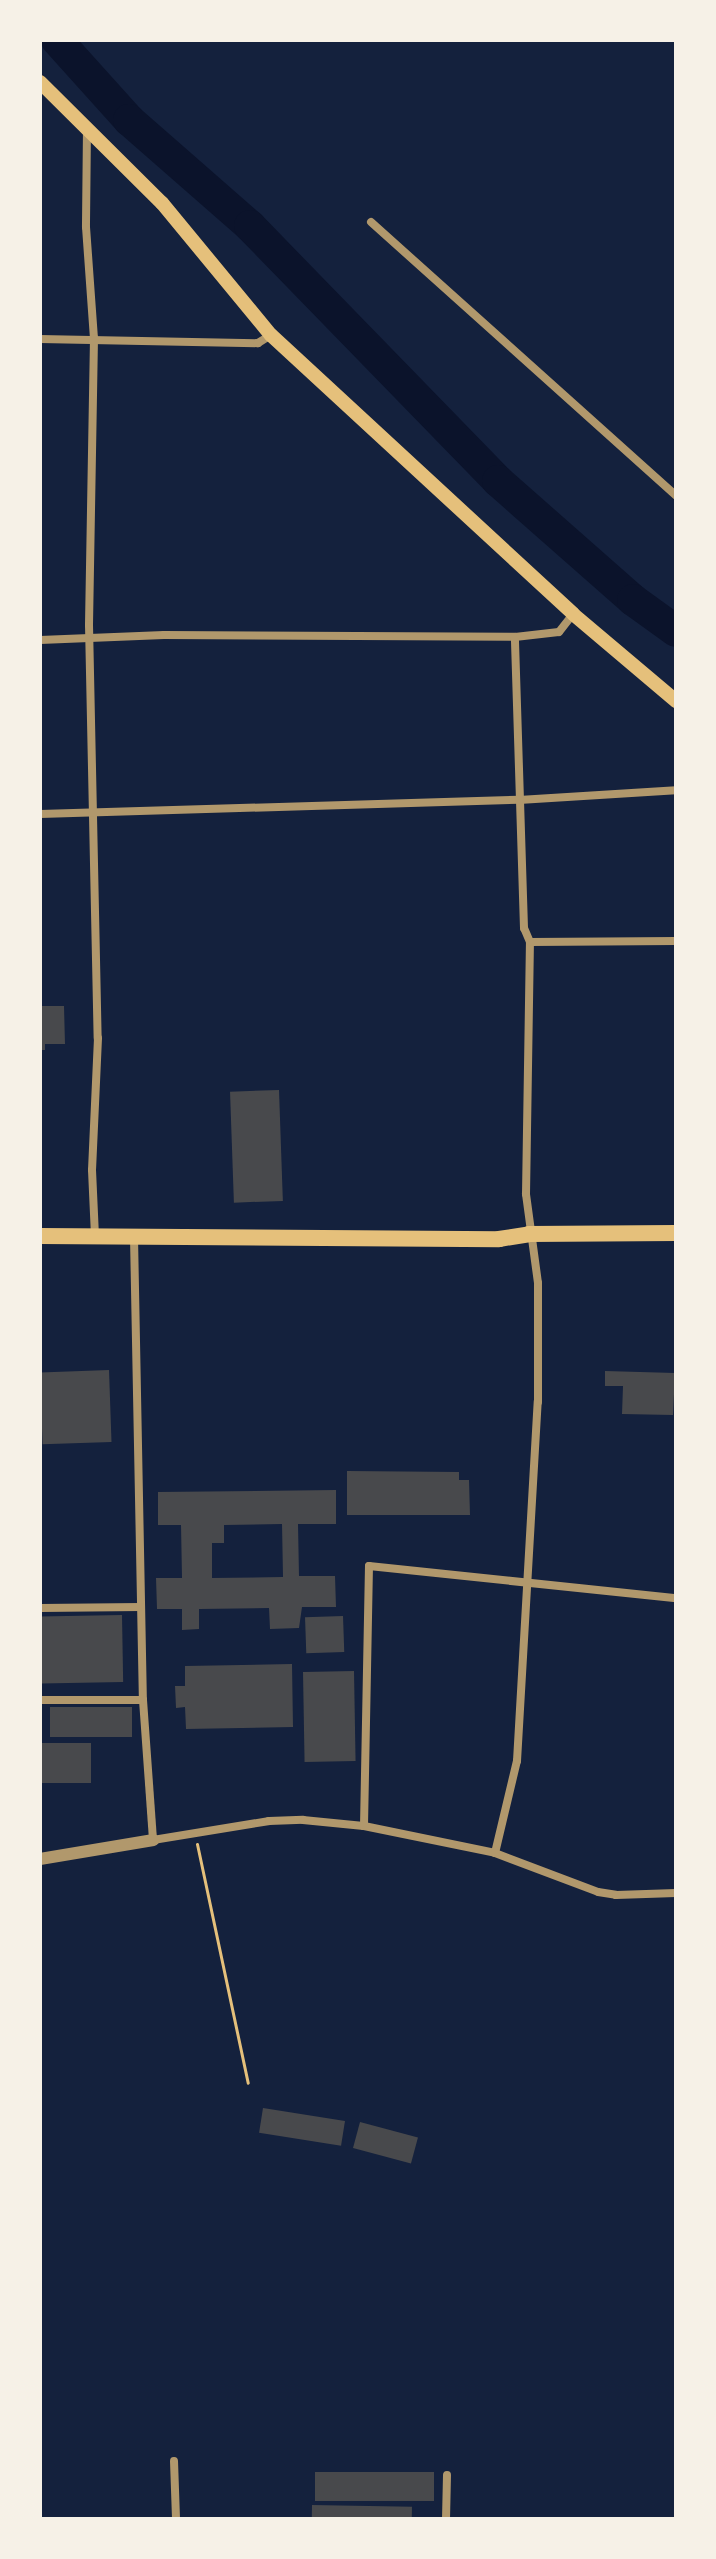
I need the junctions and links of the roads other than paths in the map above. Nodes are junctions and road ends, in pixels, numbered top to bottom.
1 (40, 82) edge
2 (87, 127) junction
3 (371, 222) dead end
4 (271, 335) junction
5 (94, 338) junction
6 (40, 339) edge
7 (676, 496) edge
8 (573, 614) junction
9 (515, 637) junction
10 (89, 638) junction
11 (40, 640) edge
12 (676, 701) edge
13 (676, 790) edge
14 (519, 800) junction
15 (40, 814) edge
16 (93, 814) junction
17 (676, 941) edge
18 (530, 942) junction
19 (676, 1233) edge
20 (529, 1234) junction
21 (40, 1236) edge
22 (95, 1236) junction
23 (134, 1236) junction
24 (529, 1582) junction
25 (676, 1598) edge
26 (141, 1607) junction
27 (40, 1608) edge
28 (40, 1700) edge
29 (143, 1700) junction
30 (364, 1826) junction
31 (153, 1840) junction
32 (495, 1853) junction
33 (40, 1859) edge
34 (676, 1893) edge
35 (174, 2461) dead end
36 (447, 2475) dead end
37 (176, 2519) edge
38 (446, 2519) edge

1 - 2 main road
2 - 4 main road
2 - 5 street
3 - 7 street
4 - 5 street
4 - 8 main road
5 - 6 street
5 - 10 street
8 - 9 street
8 - 12 main road
9 - 10 street
9 - 14 street
10 - 11 street
10 - 16 street
13 - 14 street
14 - 16 street
14 - 18 street
15 - 16 street
16 - 22 street
17 - 18 street
18 - 20 street
19 - 20 main road
20 - 23 main road
20 - 24 street
21 - 22 main road
22 - 23 main road
23 - 26 street
24 - 25 street
24 - 30 street
24 - 32 street
26 - 27 street
26 - 29 street
28 - 29 street
29 - 31 street
30 - 31 street
30 - 32 street
31 - 33 street
32 - 34 street
35 - 37 street
36 - 38 street

